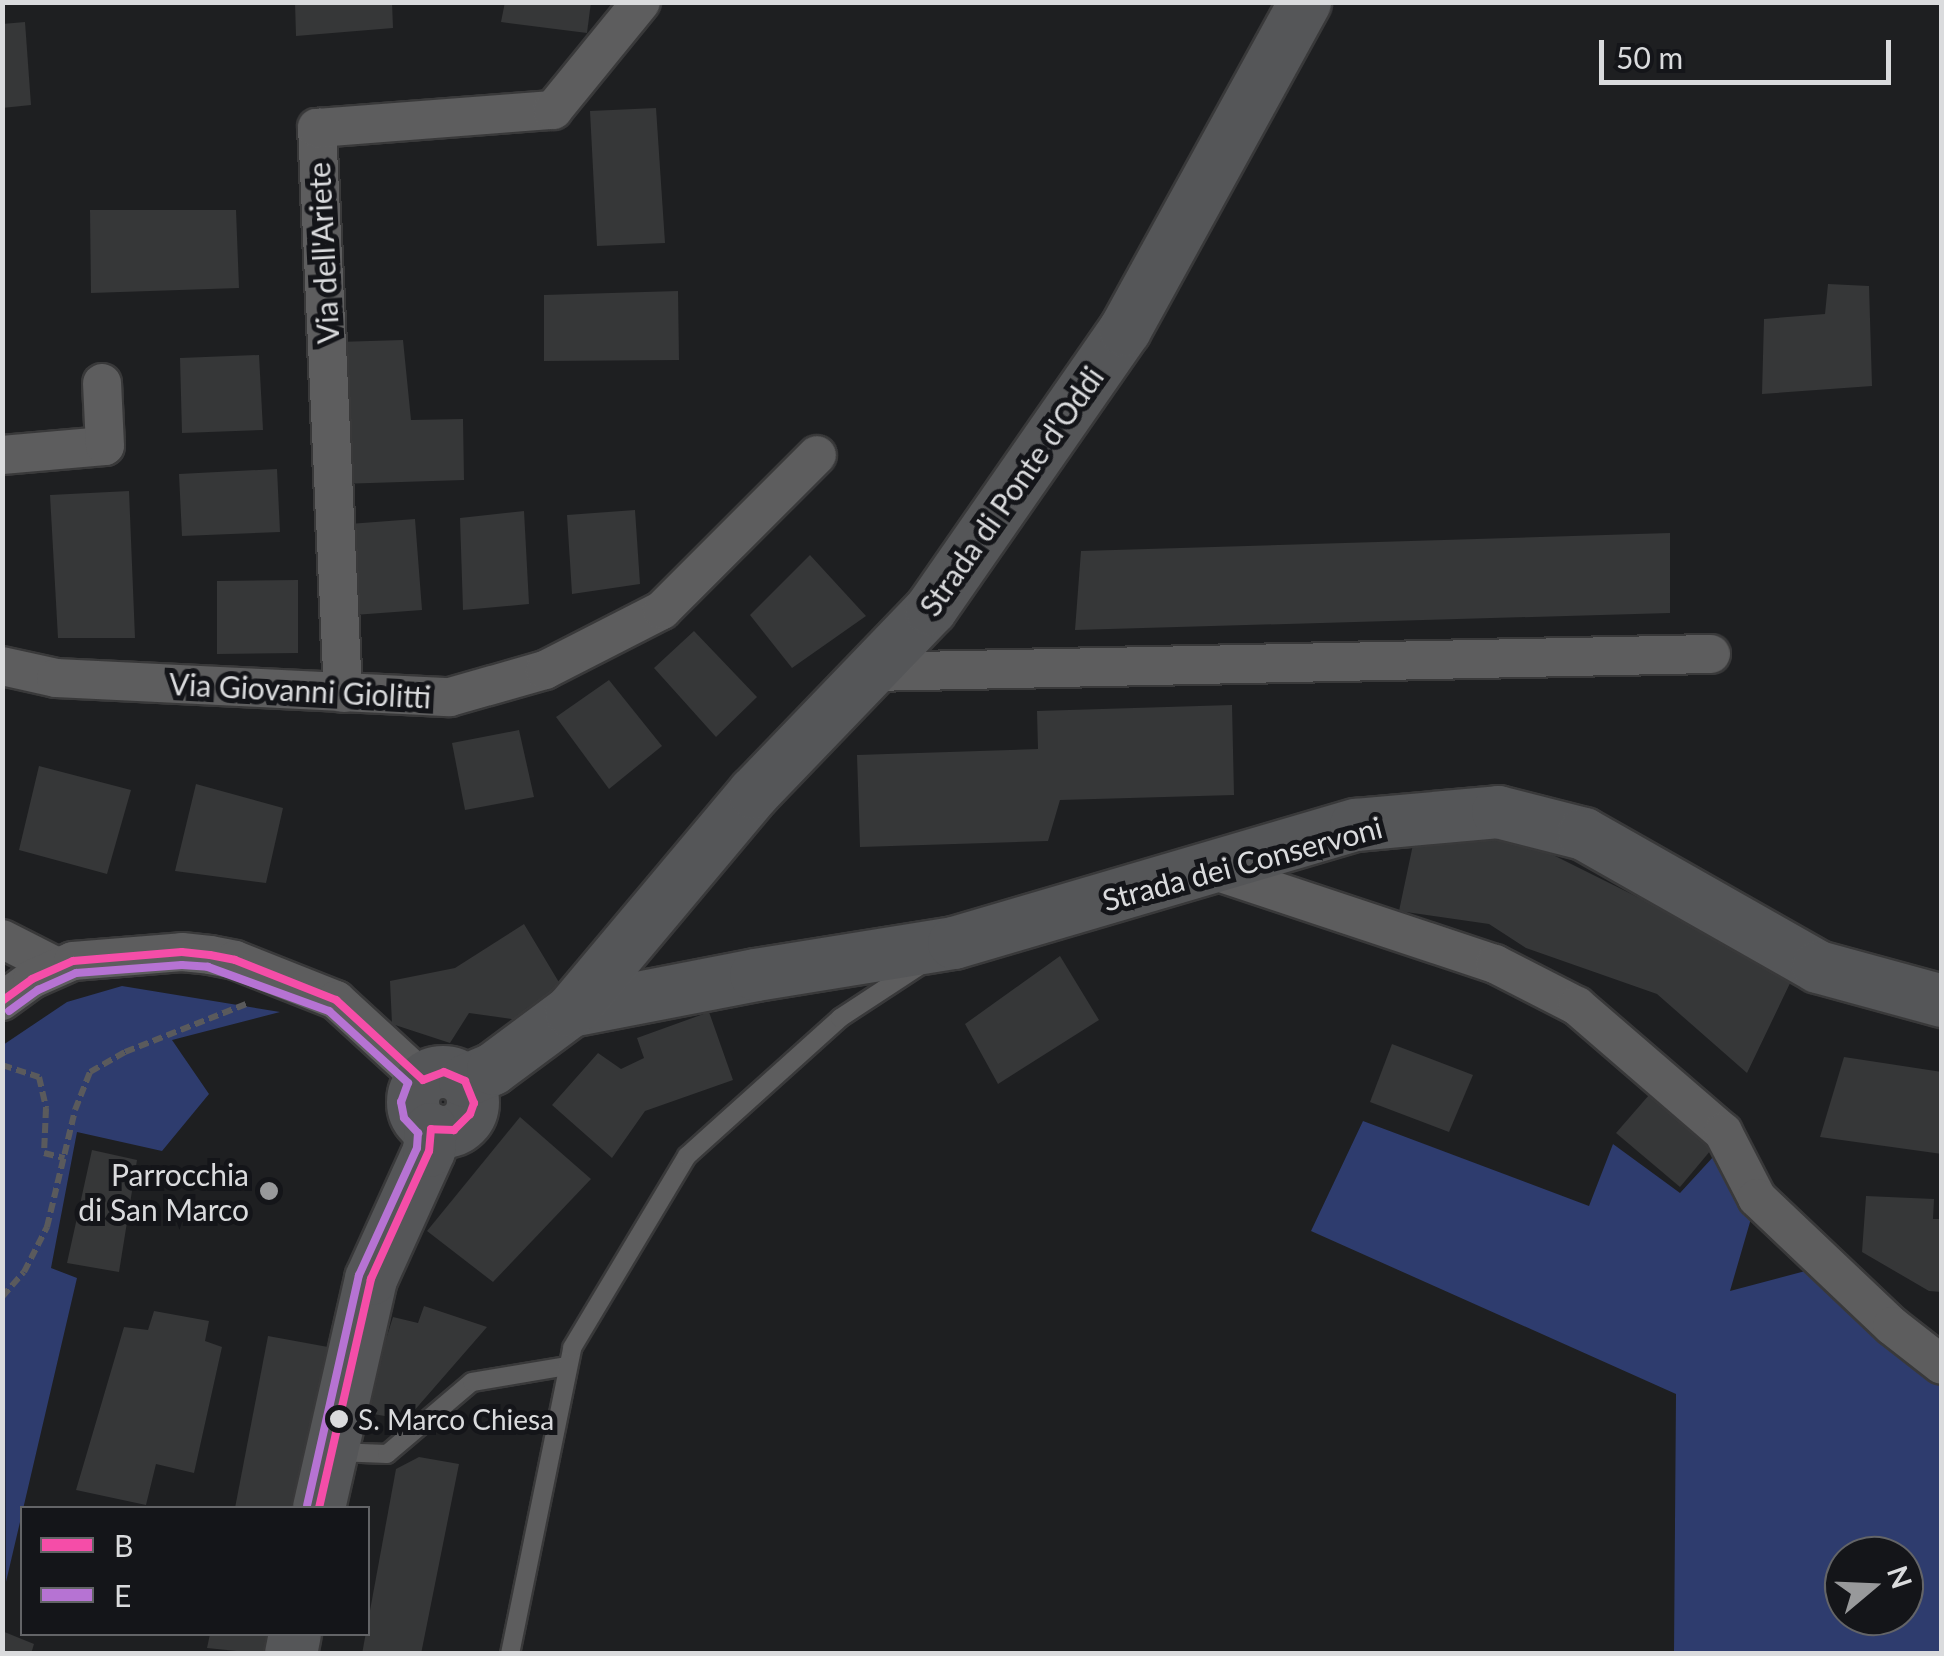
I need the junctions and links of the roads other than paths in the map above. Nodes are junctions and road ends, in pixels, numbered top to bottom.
1 (641, 2) edge
2 (1305, 2) edge
3 (102, 383) dead end
4 (2, 455) edge
5 (817, 455) dead end
6 (1711, 654) dead end
7 (2, 666) edge
8 (870, 672) junction
9 (343, 693) junction
10 (1206, 868) junction
11 (2, 939) edge
12 (954, 943) junction
13 (56, 966) junction
14 (1942, 1001) edge
15 (2, 1002) edge
16 (571, 1011) junction
17 (440, 1097) junction
18 (1942, 1365) edge
19 (568, 1366) junction
20 (331, 1452) junction
21 (319, 1506) edge
22 (510, 1654) edge

1 - 9 street, Via dell'Ariete
2 - 8 street, Strada di Ponte d'Oddi
3 - 4 street
5 - 9 street, Via Giovanni Giolitti
6 - 8 street
7 - 9 street, Via Giovanni Giolitti
8 - 16 street, Strada di Ponte d'Oddi
10 - 12 street, Strada dei Conservoni
10 - 14 street, Strada dei Conservoni
10 - 18 street
11 - 13 street
12 - 16 street, Strada dei Conservoni
12 - 19 lane
13 - 15 street
13 - 17 street
16 - 17 street, Strada di Ponte d'Oddi
17 - 20 street
19 - 20 lane
19 - 22 lane
20 - 21 street

